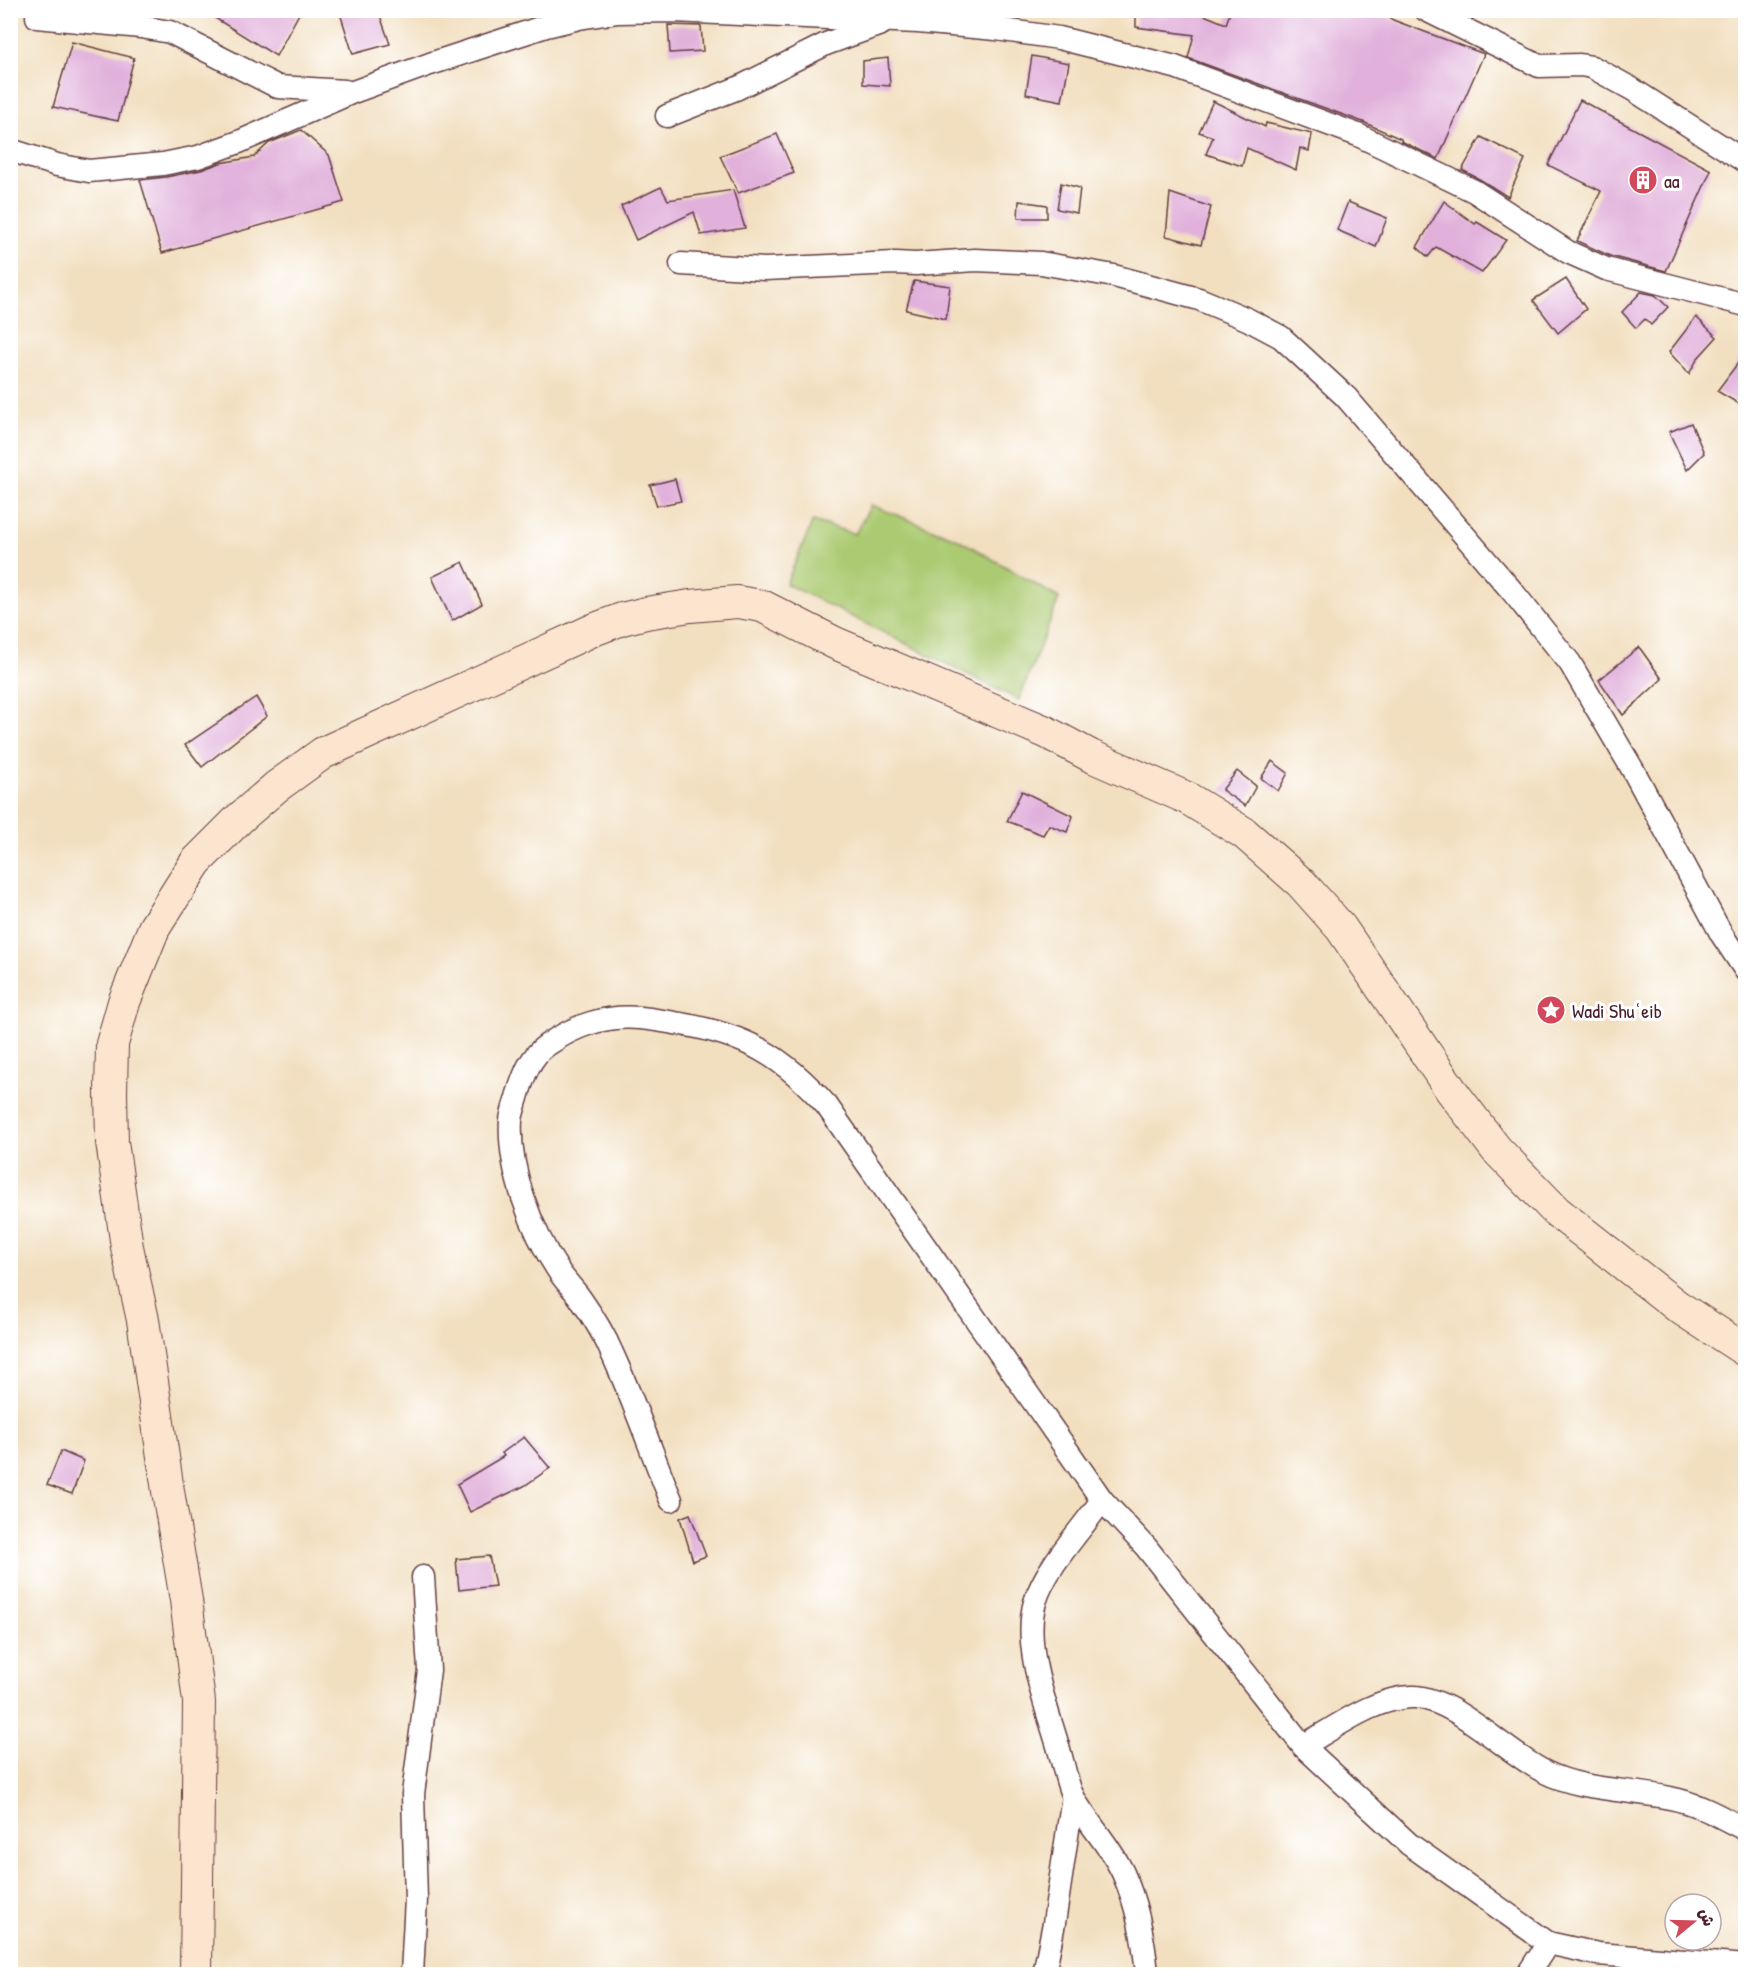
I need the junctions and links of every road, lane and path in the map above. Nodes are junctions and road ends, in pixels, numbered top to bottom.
1 (1426, 10) edge
2 (37, 17) dead end
3 (891, 21) junction
4 (353, 92) junction
5 (667, 116) dead end
6 (10, 150) edge
7 (1746, 162) edge
8 (681, 264) dead end
9 (1746, 305) edge
10 (1746, 971) edge
11 (1746, 1351) edge
12 (671, 1500) dead end
13 (1102, 1500) junction
14 (423, 1577) dead end
15 (1303, 1746) junction
16 (1073, 1796) junction
17 (1746, 1830) edge
18 (1548, 1943) junction
19 (1642, 1966) edge
20 (1746, 1966) edge
21 (196, 1974) edge
22 (412, 1974) edge
23 (1044, 1974) edge
24 (1147, 1974) edge
25 (1528, 1974) edge

1 - 7 street
2 - 4 street
3 - 4 street
3 - 5 street
3 - 9 street
4 - 6 street
8 - 10 street
11 - 21 main road
12 - 13 street
13 - 15 street
13 - 16 street
14 - 22 street
15 - 17 street
15 - 18 street
16 - 23 street
16 - 24 street
18 - 19 street
18 - 25 street
19 - 20 street

